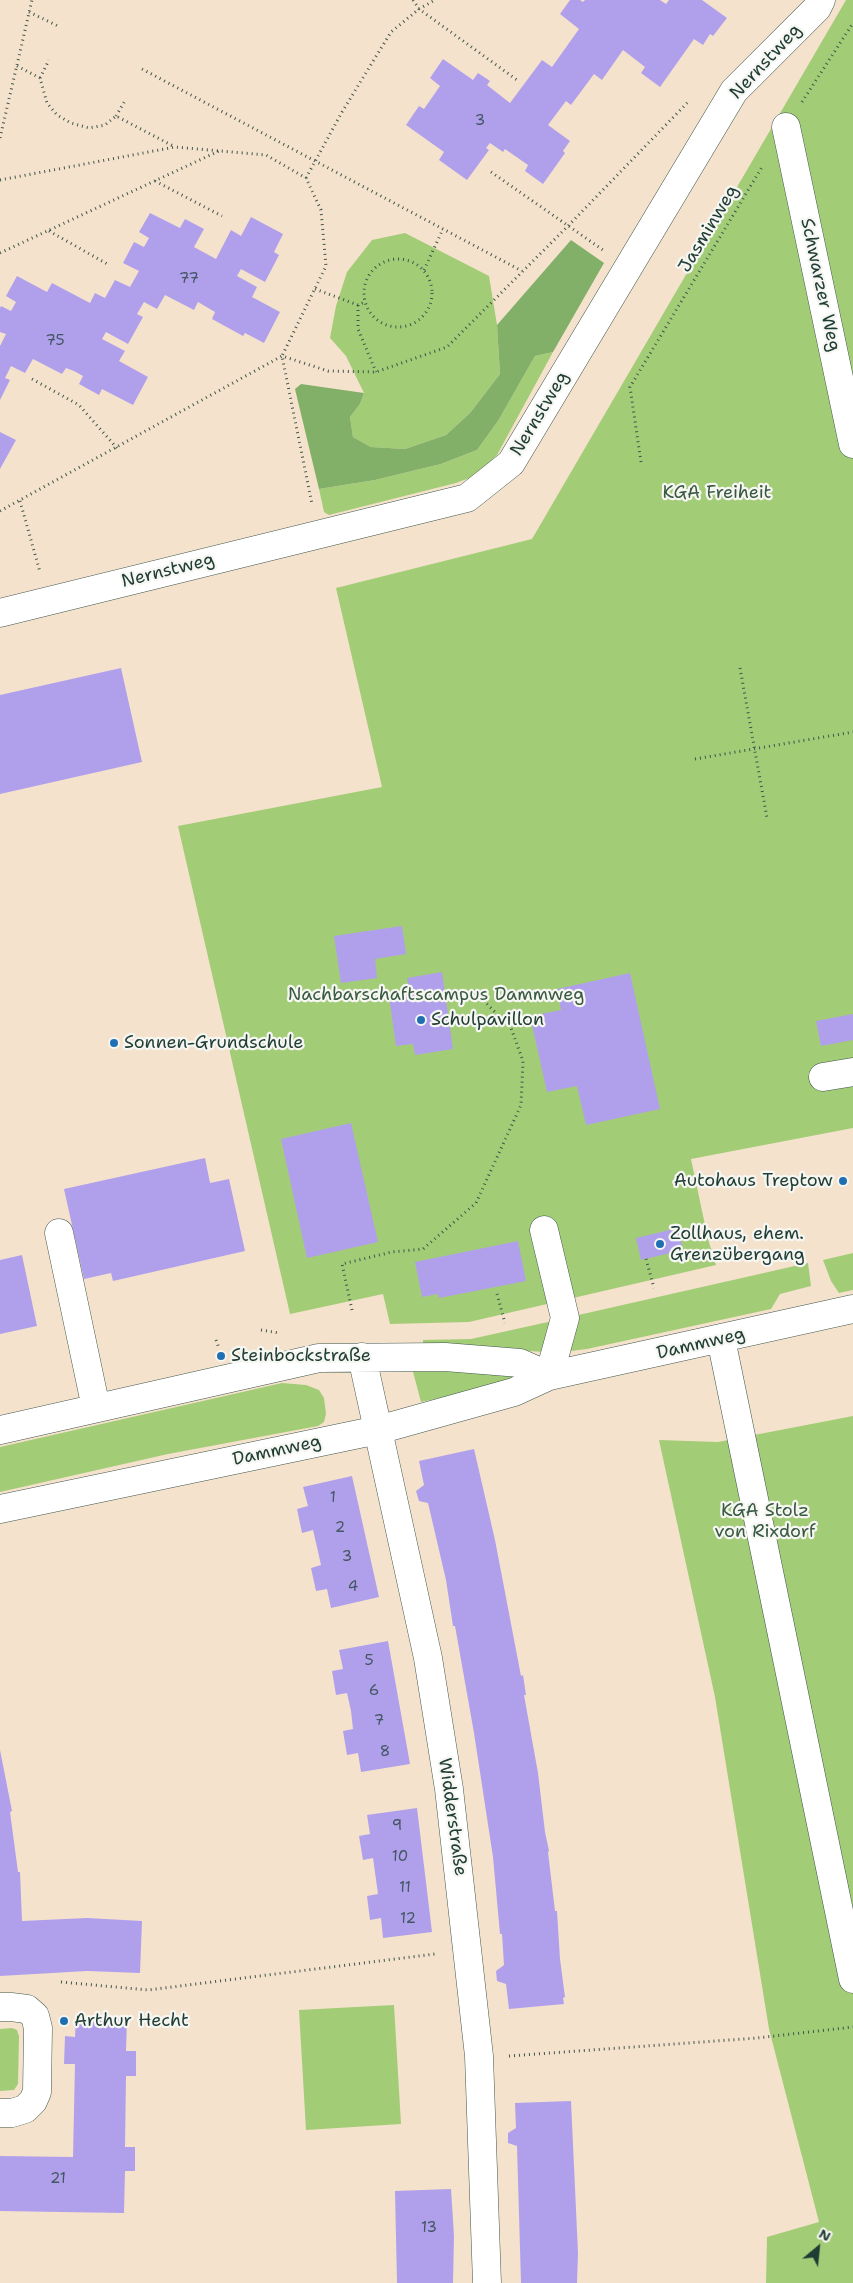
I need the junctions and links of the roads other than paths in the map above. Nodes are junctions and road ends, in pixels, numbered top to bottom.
1 (822, 0) edge
2 (786, 127) road end
3 (853, 444) edge
4 (0, 613) edge
5 (853, 1072) edge
6 (823, 1077) dead end
7 (544, 1230) dead end
8 (59, 1233) dead end
9 (853, 1309) edge
10 (721, 1339) junction
11 (362, 1357) junction
12 (549, 1376) junction
13 (96, 1408) junction
14 (0, 1430) edge
15 (378, 1430) junction
16 (0, 1509) edge
17 (853, 1979) edge
18 (0, 2008) edge
19 (0, 2113) edge
20 (487, 2283) edge

1 - 4 street, Nernstweg
2 - 3 street, Schwarzer Weg
5 - 6 street
7 - 12 street
8 - 13 street
9 - 10 street, Dammweg
10 - 12 street, Dammweg
10 - 17 street
11 - 12 street
11 - 13 street
11 - 15 street, Widderstraße
12 - 15 street, Dammweg
13 - 14 street
15 - 16 street, Dammweg
15 - 20 street, Widderstraße
18 - 19 street

